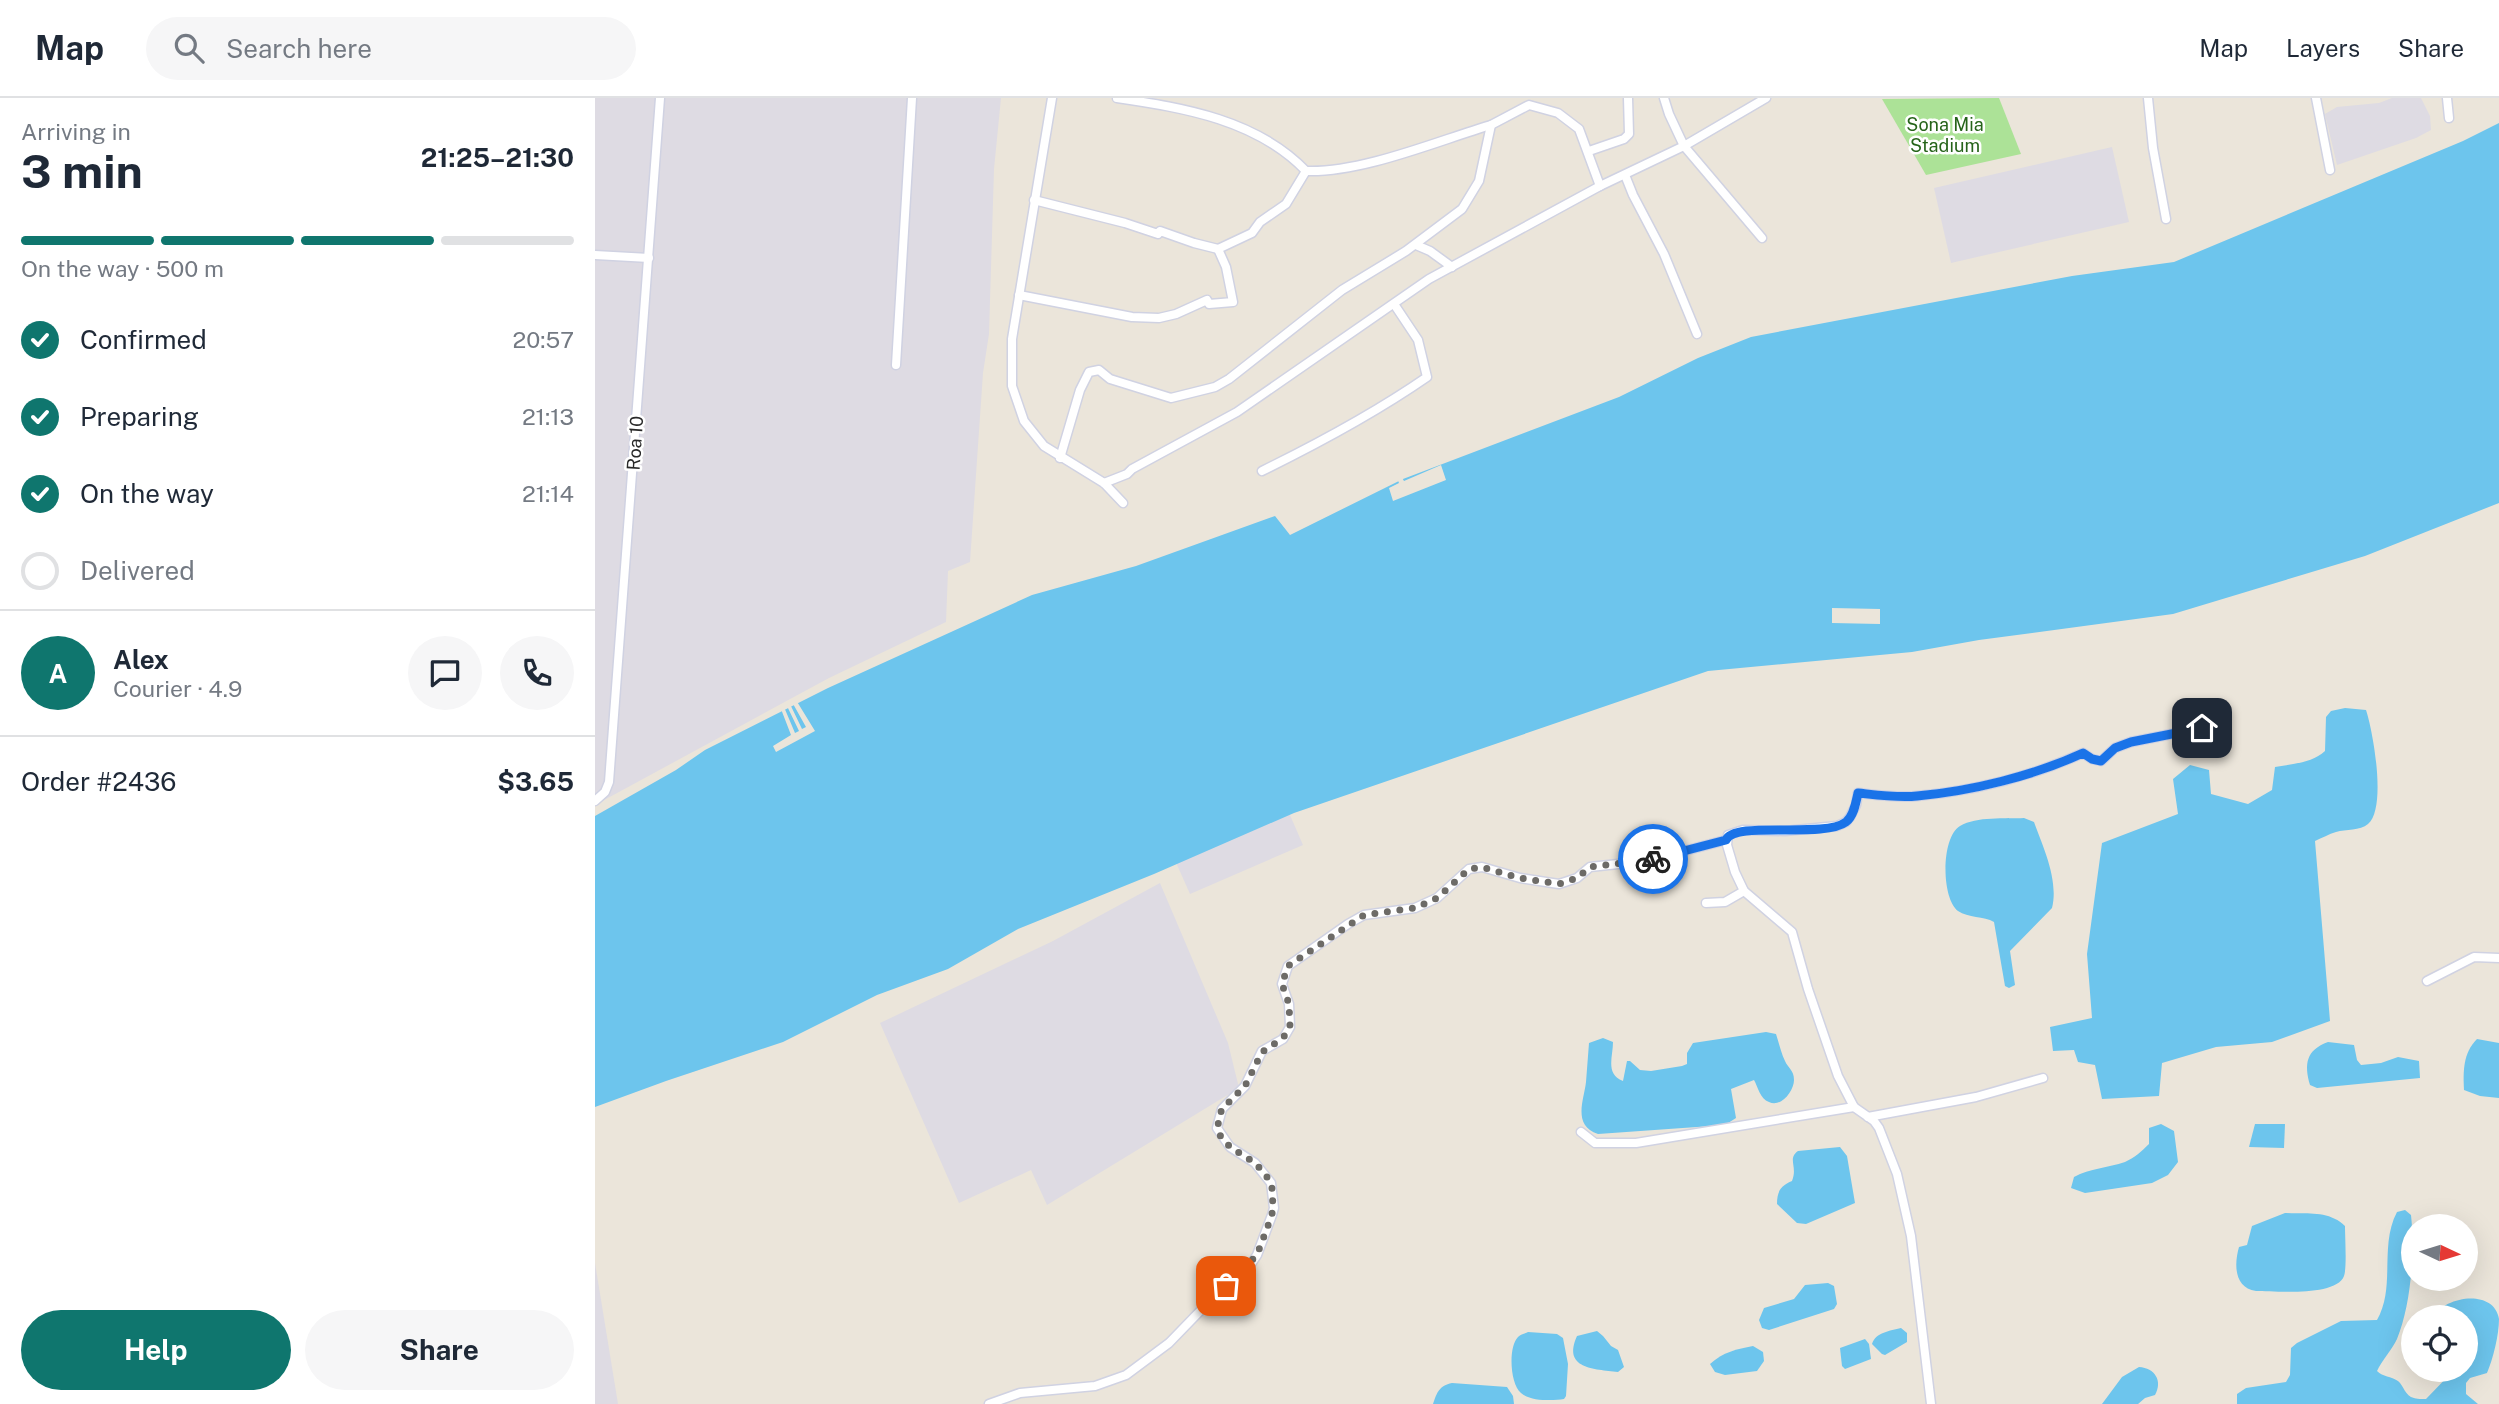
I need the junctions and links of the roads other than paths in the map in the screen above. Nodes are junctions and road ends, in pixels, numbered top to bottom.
1 (660, 98) edge
2 (912, 98) edge
3 (1052, 98) edge
4 (1117, 98) edge
5 (1628, 98) edge
6 (1664, 98) edge
7 (1766, 98) edge
8 (2148, 98) edge
9 (2316, 98) edge
10 (2447, 98) edge
11 (1530, 101) edge
12 (2449, 118) dead end
13 (1491, 125) junction
14 (1684, 146) junction
15 (1589, 151) junction
16 (2330, 170) dead end
17 (1306, 171) junction
18 (1625, 175) junction
19 (1600, 186) junction
20 (1034, 200) junction
21 (2166, 219) dead end
22 (1762, 238) dead end
23 (1416, 245) junction
24 (1217, 249) junction
25 (595, 255) edge
26 (649, 258) junction
27 (1452, 267) junction
28 (1019, 295) junction
29 (1394, 304) junction
30 (1697, 334) dead end
31 (896, 365) dead end
32 (1060, 458) junction
33 (1262, 471) dead end
34 (1104, 483) junction
35 (1123, 503) dead end
36 (2202, 728) dead end
37 (595, 801) edge
38 (1726, 840) junction
39 (1744, 891) junction
40 (1706, 903) dead end
41 (2499, 958) edge
42 (2427, 981) dead end
43 (2043, 1078) dead end
44 (1854, 1107) junction
45 (1868, 1116) junction
46 (1581, 1132) dead end
47 (989, 1404) edge
48 (1931, 1404) edge

1 - 26 street, Roa 10
2 - 31 street
3 - 20 street
4 - 17 street
5 - 15 street
6 - 14 street
7 - 14 street
8 - 21 street
9 - 16 street
10 - 12 street
11 - 13 street
11 - 15 street
13 - 17 street
13 - 23 street
14 - 18 street
14 - 22 street
15 - 19 street
17 - 24 street
18 - 19 street
18 - 30 street
19 - 27 street
20 - 24 street
20 - 28 street
23 - 27 street
23 - 32 street
24 - 28 street
25 - 26 street
26 - 37 street, Roa 10
27 - 29 street
28 - 32 street
29 - 33 street
29 - 34 street
32 - 34 street
34 - 35 street
36 - 38 street
38 - 39 street
38 - 47 street
39 - 40 street
39 - 44 street
41 - 42 street
43 - 45 street
44 - 45 street
44 - 46 street
45 - 48 street

